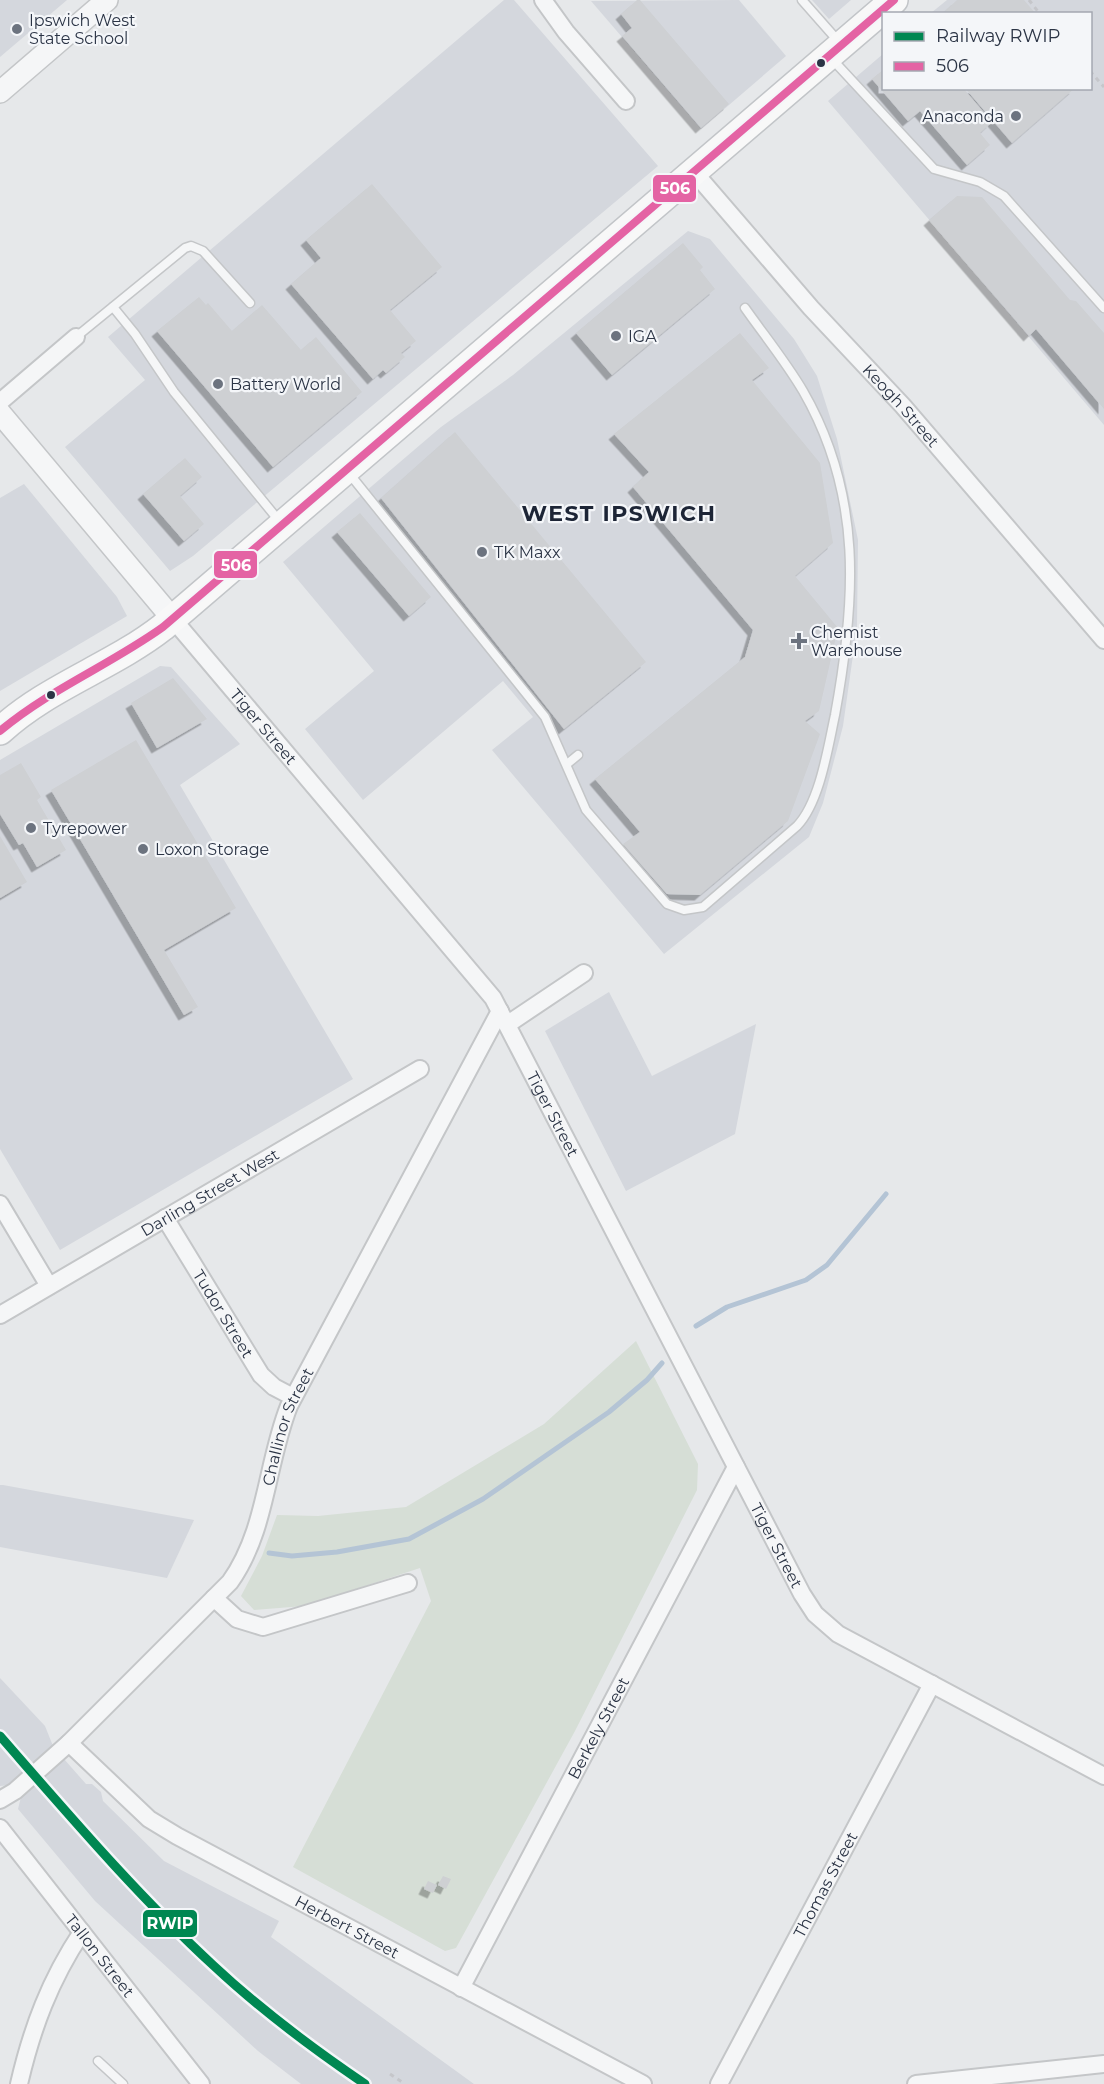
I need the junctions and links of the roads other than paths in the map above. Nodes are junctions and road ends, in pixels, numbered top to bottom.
1 (107, 0) edge
2 (543, 0) edge
3 (802, 0) edge
4 (894, 0) edge
5 (835, 50) junction
6 (0, 92) edge
7 (626, 101) dead end
8 (694, 172) junction
9 (250, 303) dead end
10 (113, 307) junction
11 (745, 308) dead end
12 (1104, 308) edge
13 (76, 337) joint
14 (0, 402) edge
15 (0, 413) edge
16 (347, 471) junction
17 (282, 525) junction
18 (172, 618) junction
19 (1104, 640) edge
20 (11, 712) edge
21 (0, 731) edge
22 (578, 755) dead end
23 (567, 764) junction
24 (584, 973) dead end
25 (504, 1018) junction
26 (420, 1069) dead end
27 (0, 1204) edge
28 (165, 1218) junction
29 (49, 1286) junction
30 (0, 1315) edge
31 (293, 1398) junction
32 (736, 1467) junction
33 (408, 1583) dead end
34 (214, 1598) junction
35 (932, 1684) junction
36 (64, 1748) junction
37 (1104, 1776) edge
38 (0, 1800) edge
39 (0, 1828) edge
40 (82, 1932) junction
41 (460, 1988) junction
42 (98, 2061) dead end
43 (1104, 2064) edge
44 (19, 2084) edge
45 (123, 2084) edge
46 (201, 2084) edge
47 (643, 2084) edge
48 (719, 2084) edge
49 (916, 2084) edge

1 - 6 street
2 - 7 street
3 - 5 lane
4 - 5 main road
5 - 8 main road
5 - 12 lane
8 - 16 main road
8 - 19 street, Keogh Street
9 - 10 lane
10 - 13 lane
10 - 17 lane
11 - 23 lane
13 - 14 street
15 - 18 street, Tiger Street
16 - 17 main road
16 - 23 lane
17 - 18 main road
18 - 20 main road
18 - 25 street, Tiger Street
20 - 21 main road
22 - 23 lane
24 - 25 street
25 - 31 street, Challinor Street
25 - 32 street, Tiger Street
26 - 28 street, Darling Street West
27 - 29 street
28 - 29 street, Darling Street West
28 - 31 street, Tudor Street
29 - 30 street, Darling Street West
31 - 34 street, Challinor Street
32 - 35 street, Tiger Street
32 - 41 street, Berkely Street
33 - 34 street
34 - 36 street, Challinor Street
35 - 37 street, Tiger Street
35 - 48 street, Thomas Street
36 - 38 street, Challinor Street
36 - 41 street, Herbert Street
39 - 40 street, Tallon Street
40 - 44 street
40 - 46 street, Tallon Street
41 - 47 street, Herbert Street
42 - 45 lane
43 - 49 street

